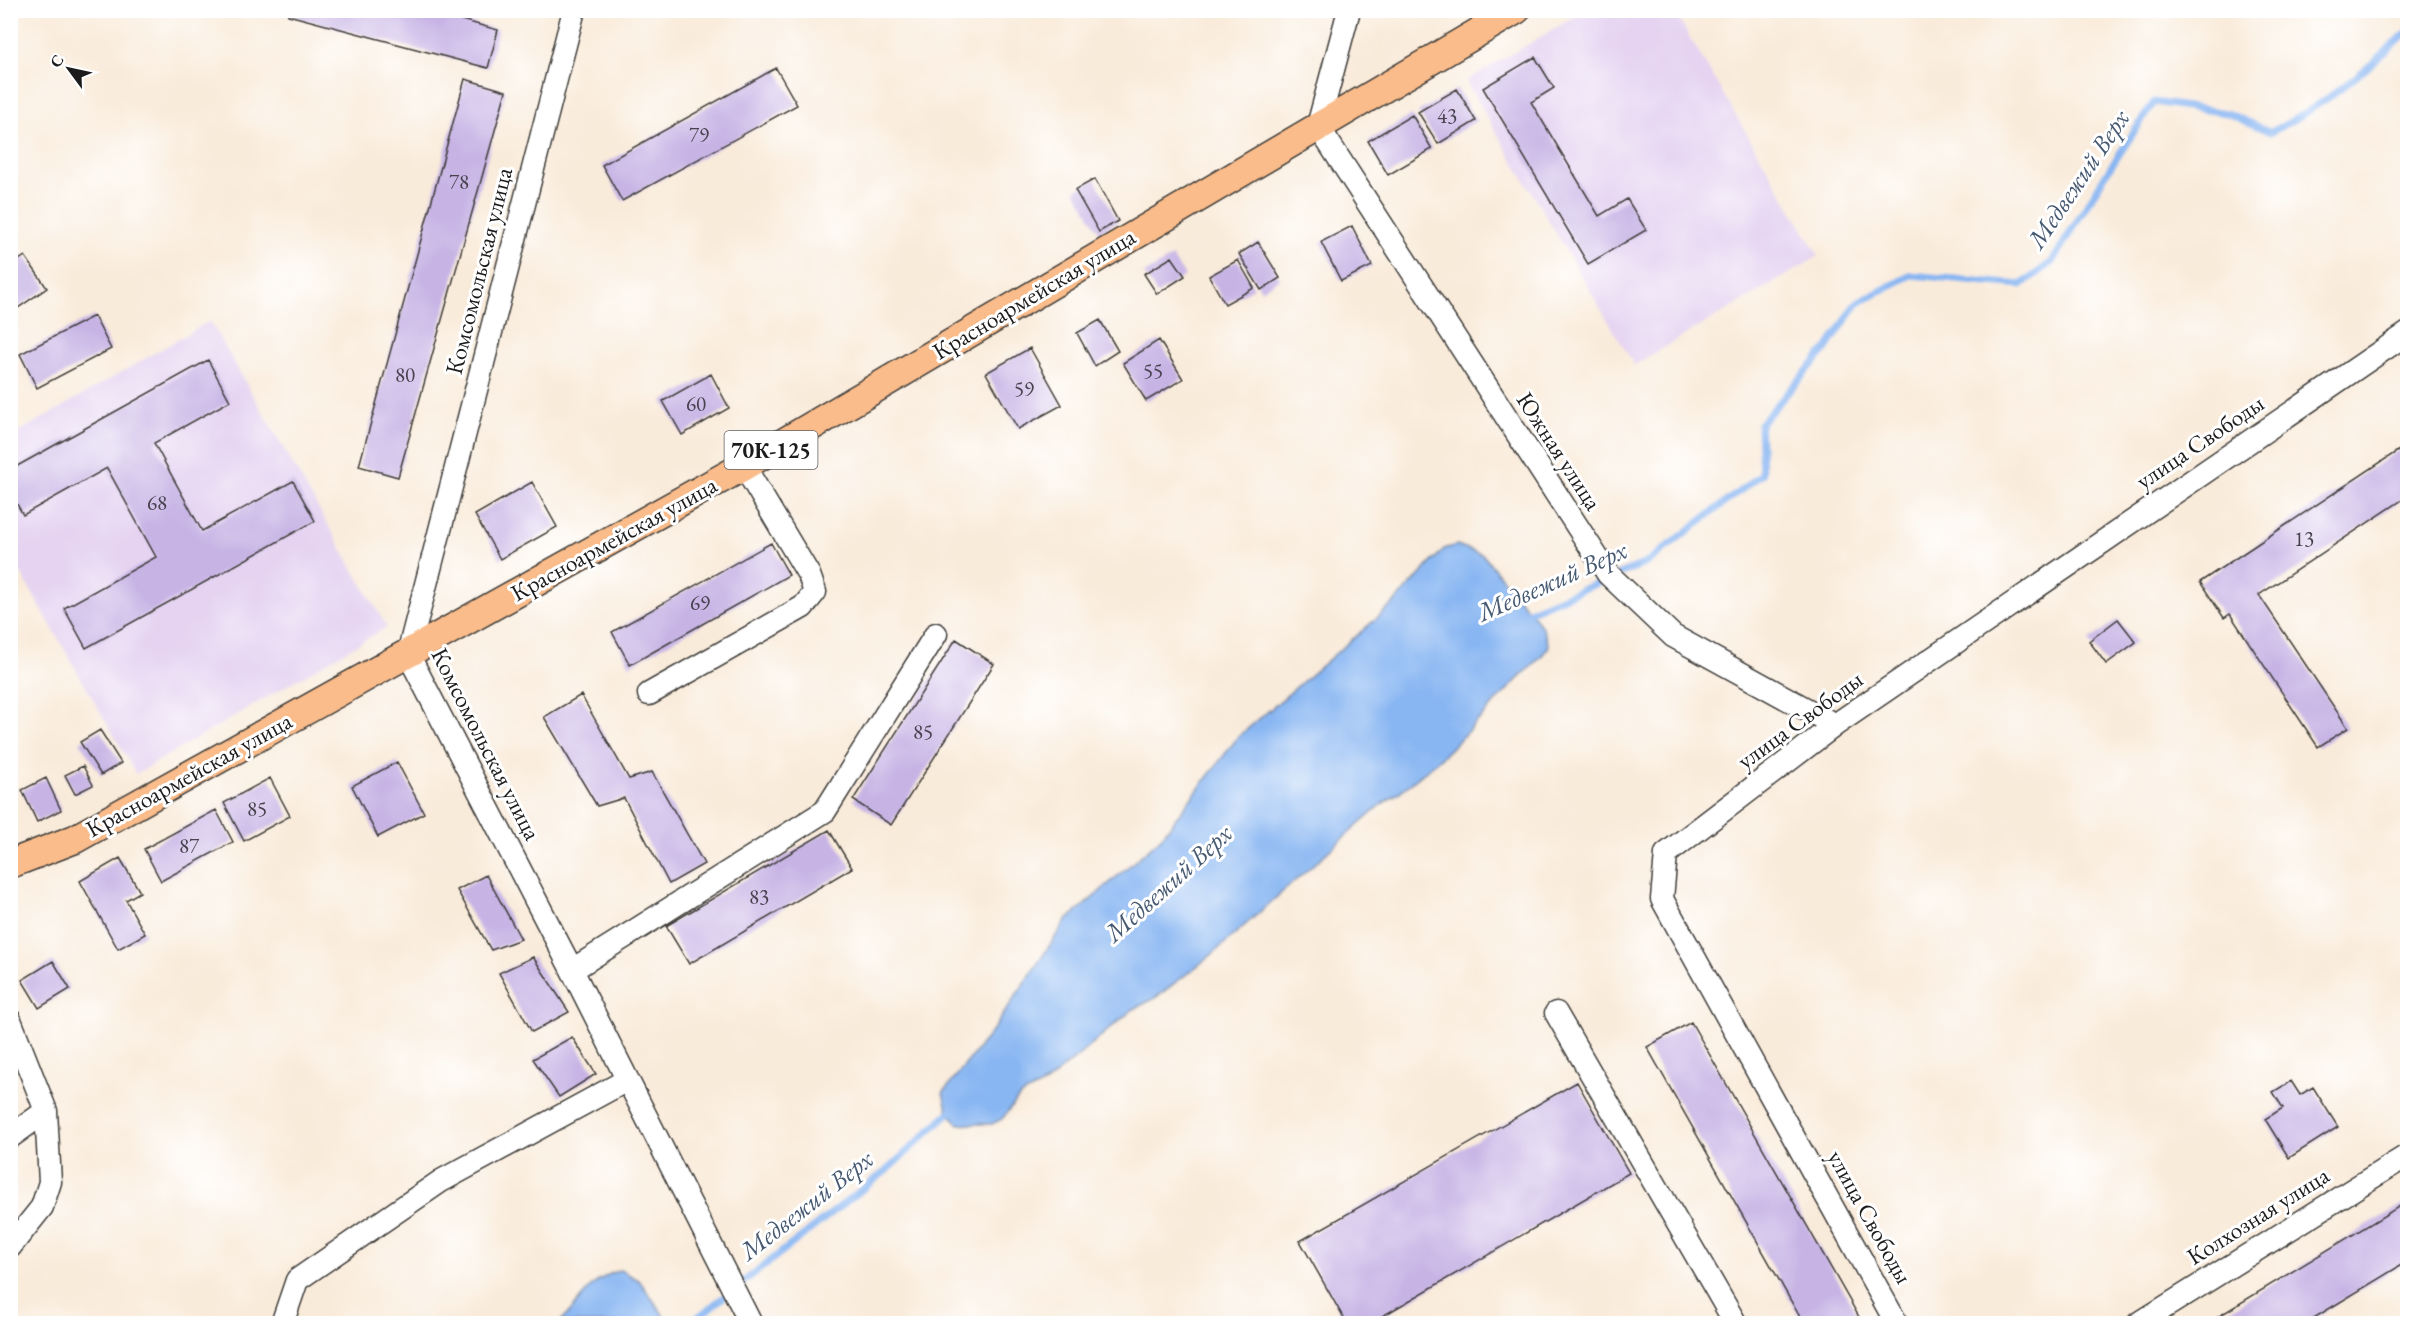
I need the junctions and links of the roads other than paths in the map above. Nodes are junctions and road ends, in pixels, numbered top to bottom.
1 (574, 10) edge
2 (1349, 10) edge
3 (1516, 10) edge
4 (1318, 126) junction
5 (2408, 333) edge
6 (744, 466) junction
7 (936, 634) dead end
8 (408, 654) junction
9 (649, 694) dead end
10 (1835, 725) junction
11 (10, 864) edge
12 (572, 970) junction
13 (1556, 1013) dead end
14 (10, 1020) edge
15 (627, 1080) junction
16 (46, 1111) junction
17 (10, 1137) edge
18 (2408, 1155) edge
19 (10, 1247) edge
20 (282, 1323) edge
21 (751, 1323) edge
22 (1736, 1323) edge
23 (1898, 1323) edge
24 (2138, 1323) edge

1 - 8 street, Комсомольская улица
2 - 4 street
3 - 4 main road, Красноармейская улица / 70К-125
4 - 6 main road, Красноармейская улица / 70К-125
4 - 10 street, Южная улица
5 - 10 street, улица Свободы
6 - 8 main road, Красноармейская улица / 70К-125
6 - 9 street
7 - 12 street
8 - 11 main road, Красноармейская улица / 70К-125
8 - 12 street, Комсомольская улица
10 - 23 street, улица Свободы
12 - 15 street, Комсомольская улица
13 - 22 street
14 - 16 street
15 - 20 street
15 - 21 street, Комсомольская улица
16 - 17 street
16 - 19 street
18 - 24 street, Колхозная улица

